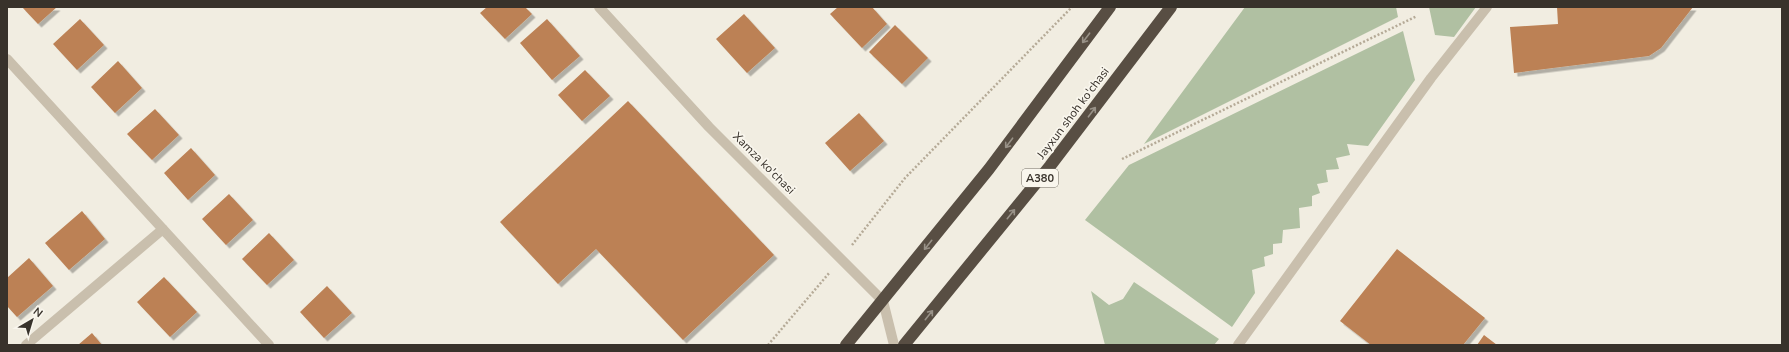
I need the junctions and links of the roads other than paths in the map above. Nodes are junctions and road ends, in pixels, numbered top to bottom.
1 (599, 7) edge
2 (1110, 7) edge
3 (1171, 7) edge
4 (1487, 7) edge
5 (7, 59) edge
6 (163, 229) junction
7 (883, 301) junction
8 (26, 345) edge
9 (269, 345) edge
10 (846, 345) edge
11 (894, 345) edge
12 (904, 345) edge
13 (1238, 345) edge

1 - 7 street, Xamza ko'chasi
2 -> 7 highway
12 -> 3 highway, Jayxun shoh ko'chasi / A380
4 - 13 street
5 - 6 street
6 - 8 street
6 - 9 street
7 - 10 highway
7 - 11 street

